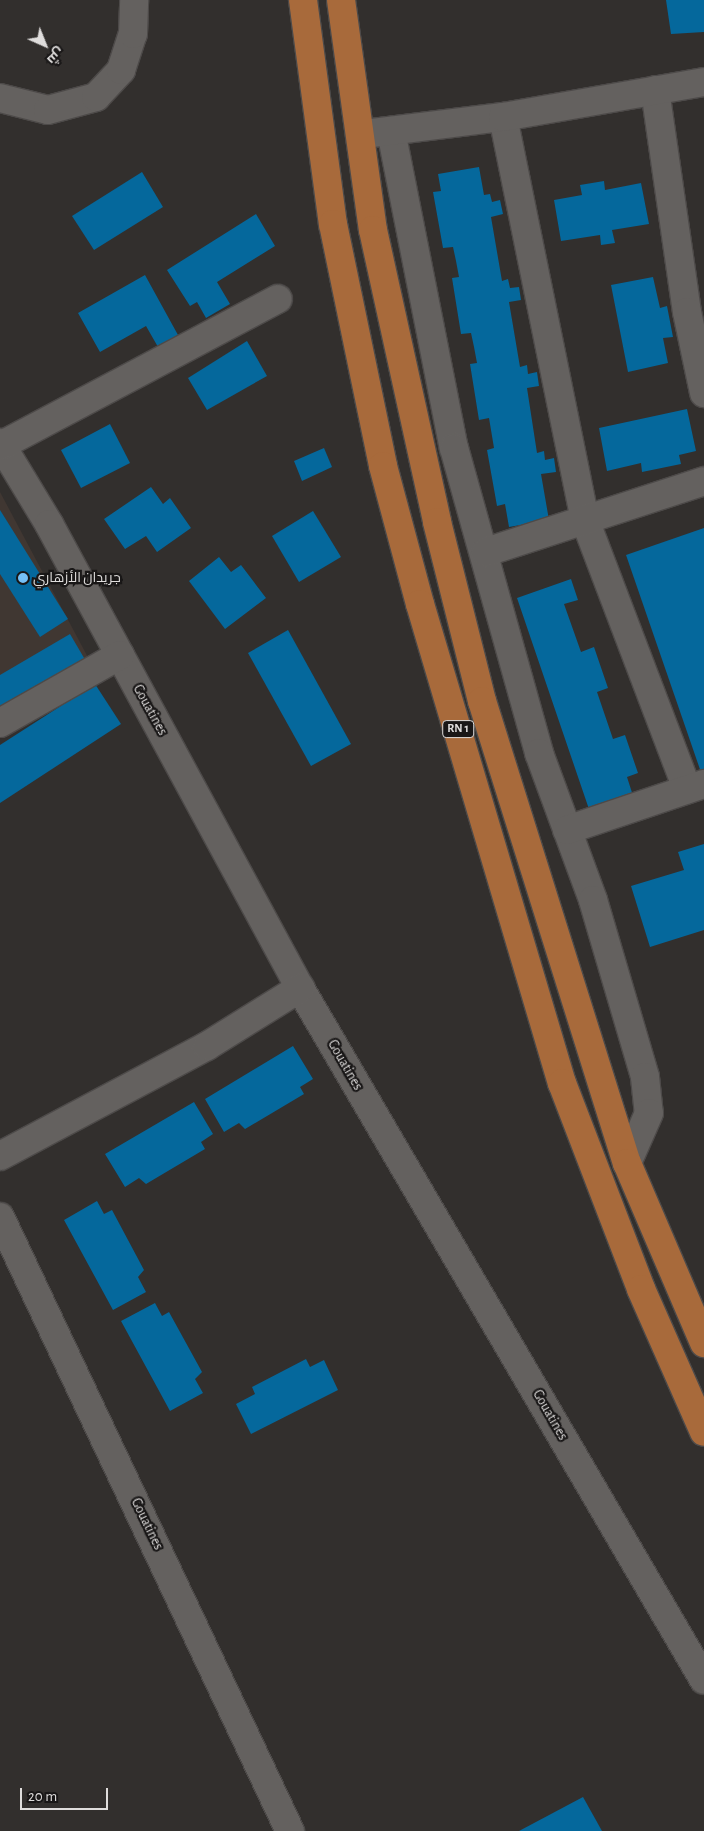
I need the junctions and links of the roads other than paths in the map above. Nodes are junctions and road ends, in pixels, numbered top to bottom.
1 (134, 0) edge
2 (303, 0) edge
3 (341, 0) edge
4 (704, 82) edge
5 (655, 90) junction
6 (4, 106) edge
7 (503, 117) junction
8 (390, 131) junction
9 (358, 134) junction
10 (278, 299) dead end
11 (704, 393) edge
12 (1, 444) edge
13 (704, 481) edge
14 (585, 520) junction
15 (486, 552) junction
16 (120, 655) junction
17 (0, 723) edge
18 (696, 787) edge
19 (567, 830) junction
20 (300, 988) junction
21 (0, 1156) edge
22 (627, 1163) junction
23 (0, 1217) edge
24 (704, 1343) edge
25 (704, 1432) edge
26 (704, 1680) edge
27 (290, 1831) edge

1 - 6 street
2 - 25 highway, RN 1
3 - 9 highway, RN 1
4 - 5 street
5 - 7 street
5 - 11 street
7 - 8 street
7 - 14 street
8 - 9 street
8 - 15 street
9 - 22 highway, RN 1
10 - 12 street
12 - 16 street, Gouatines
13 - 14 street
14 - 15 street
14 - 18 street
15 - 19 street
16 - 17 street
16 - 20 street, Gouatines
18 - 19 street
19 - 22 street
20 - 21 street
20 - 26 street, Gouatines
22 - 24 highway, RN 1
23 - 27 street, Gouatines

